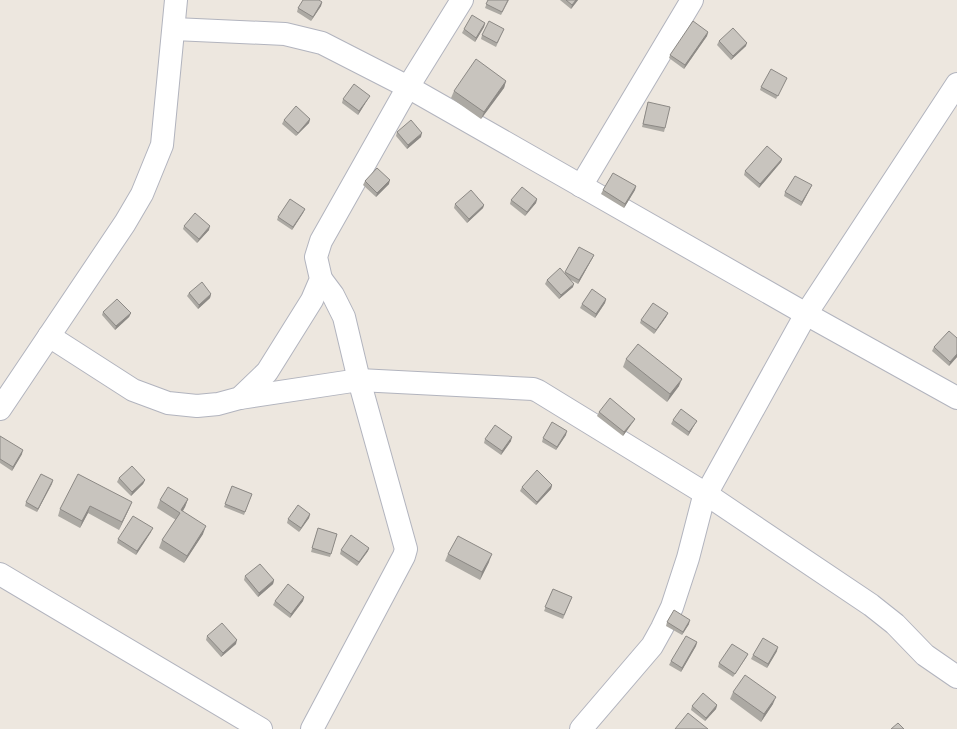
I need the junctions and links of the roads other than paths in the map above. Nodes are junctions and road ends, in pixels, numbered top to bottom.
1 (176, 0) edge
2 (462, 0) edge
3 (692, 0) edge
4 (174, 28) junction
5 (957, 84) edge
6 (408, 87) junction
7 (581, 186) junction
8 (321, 279) junction
9 (806, 314) junction
10 (49, 336) junction
11 (359, 380) junction
12 (240, 398) junction
13 (957, 398) edge
14 (0, 409) edge
15 (706, 494) junction
16 (0, 574) edge
17 (957, 677) edge
18 (261, 729) edge
19 (312, 729) edge
20 (581, 729) edge

1 - 4 street
2 - 6 street
3 - 7 street
4 - 6 street
4 - 10 street
5 - 9 street
6 - 7 street
6 - 8 street
7 - 9 street
8 - 11 street
8 - 12 street
9 - 13 street
9 - 15 street
10 - 12 street
10 - 14 street
11 - 12 street
11 - 15 street
11 - 19 street
15 - 17 street
15 - 20 street
16 - 18 street

